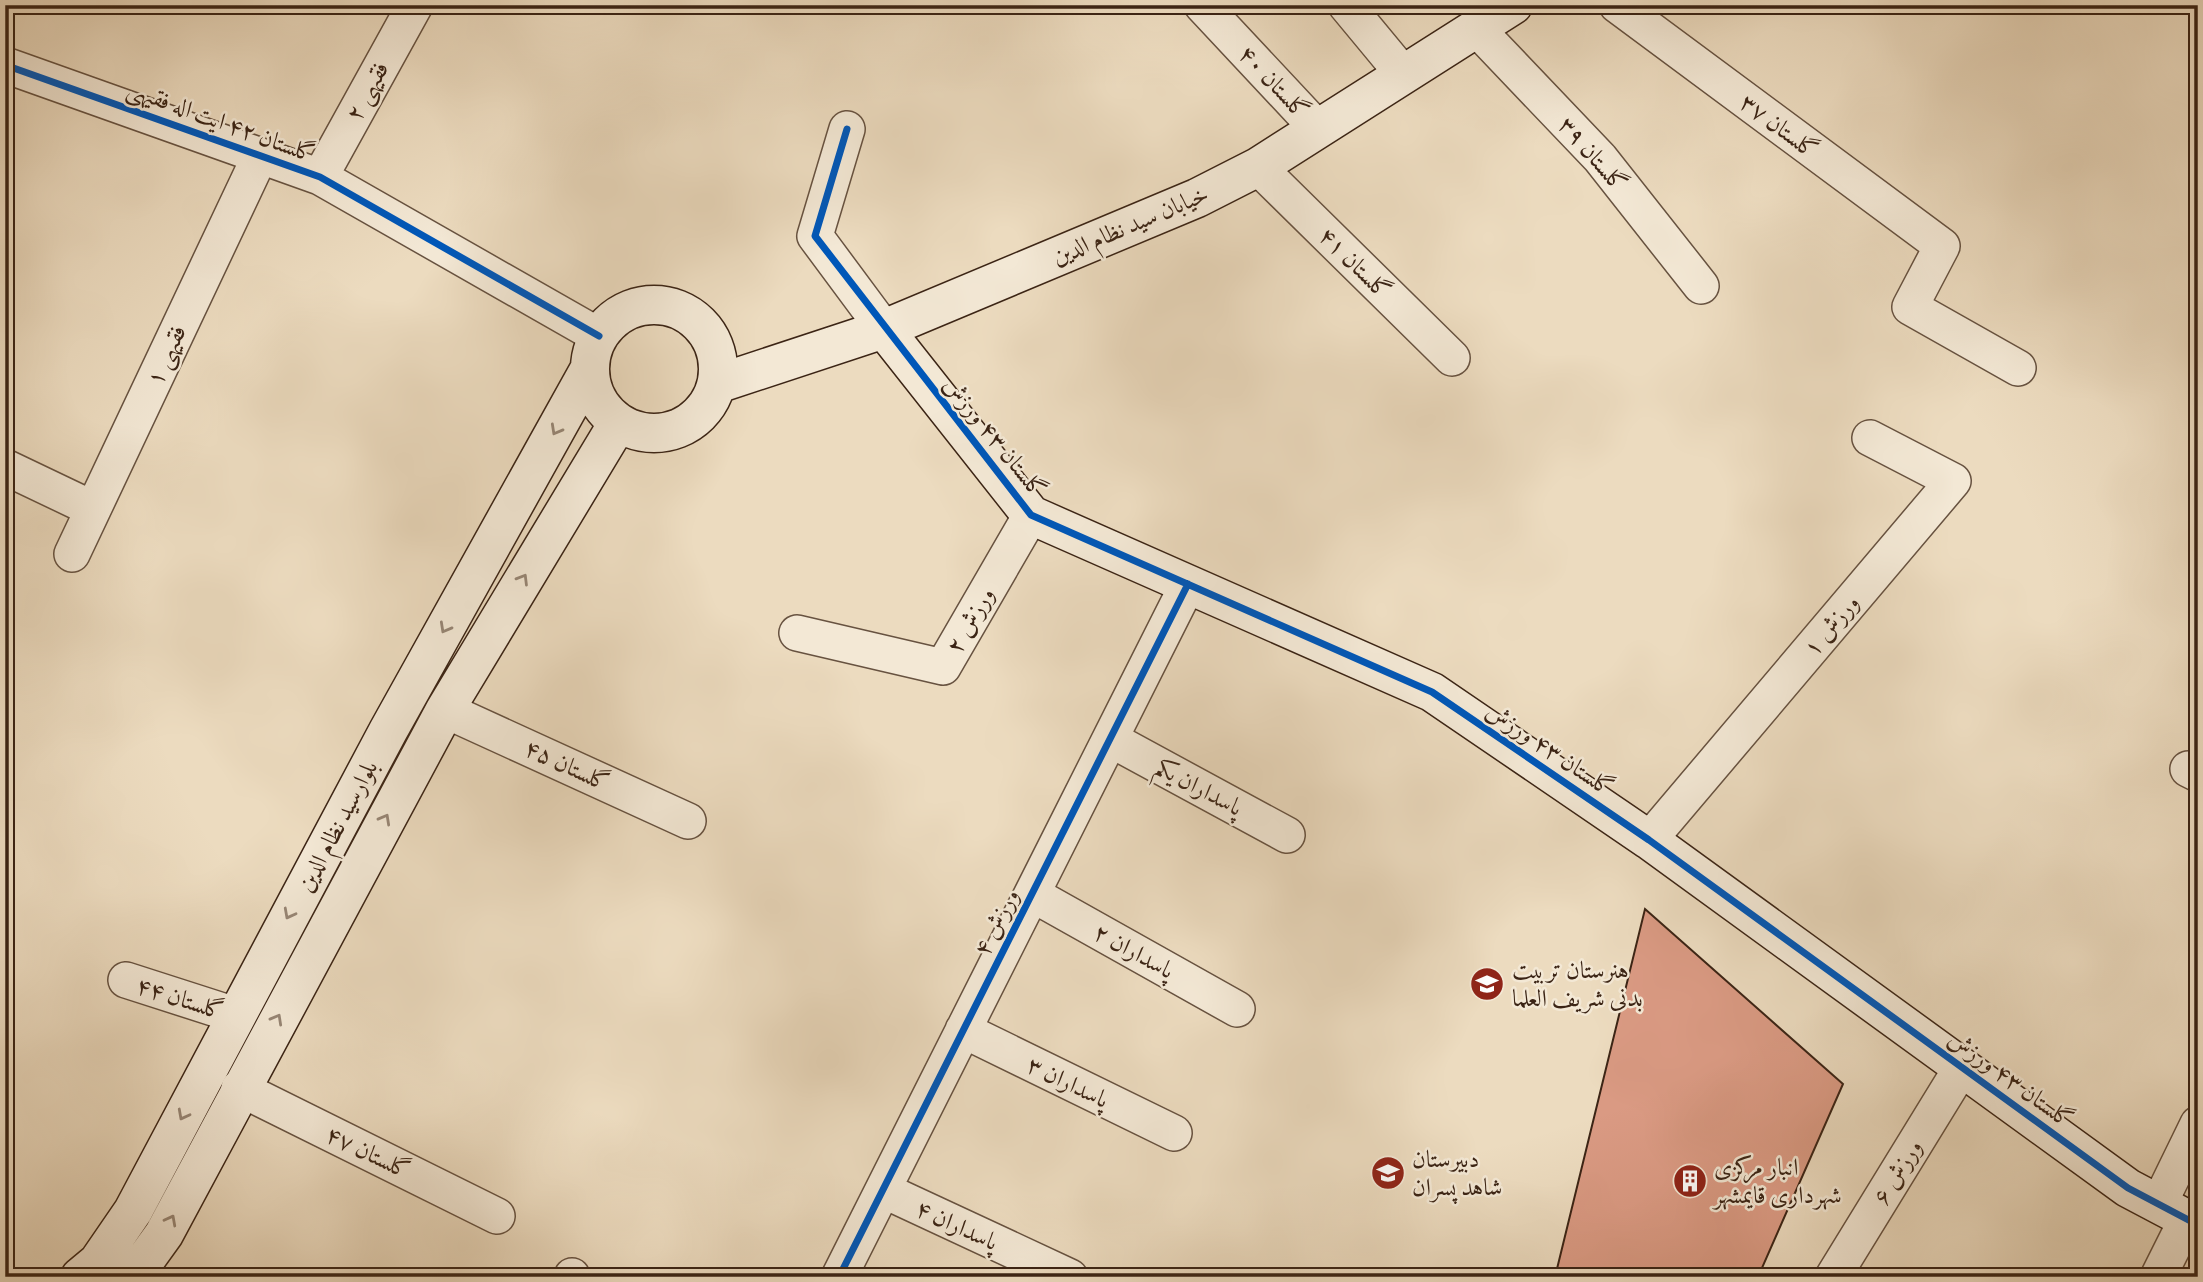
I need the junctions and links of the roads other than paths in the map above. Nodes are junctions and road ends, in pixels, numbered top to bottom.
1 (415, 5) edge
2 (1202, 5) edge
3 (1346, 5) edge
4 (1513, 5) edge
5 (1617, 5) edge
6 (1477, 29) junction
7 (5, 65) edge
8 (1404, 75) junction
9 (1317, 128) junction
10 (847, 129) dead end
11 (260, 156) junction
12 (1258, 167) junction
13 (320, 177) junction
14 (1701, 286) dead end
15 (884, 329) junction
16 (594, 353) junction
17 (1452, 358) dead end
18 (2018, 368) dead end
19 (717, 384) junction
20 (618, 423) junction
21 (1870, 438) dead end
22 (5, 467) edge
23 (93, 509) junction
24 (1031, 515) junction
25 (72, 554) dead end
26 (1188, 584) junction
27 (797, 633) dead end
28 (445, 710) junction
29 (1110, 739) junction
30 (688, 821) dead end
31 (1287, 835) dead end
32 (1649, 840) junction
33 (1032, 894) junction
34 (126, 980) dead end
35 (1237, 1009) dead end
36 (235, 1015) junction
37 (963, 1030) junction
38 (1962, 1068) junction
39 (239, 1088) junction
40 (2198, 1124) edge
41 (1174, 1133) dead end
42 (883, 1190) junction
43 (497, 1216) dead end
44 (2181, 1216) edge
45 (80, 1277) edge
46 (133, 1277) edge
47 (839, 1277) edge
48 (1070, 1277) edge
49 (1833, 1277) edge
50 (2158, 1277) edge

1 - 13 street, فقیهی ۲
2 - 9 street, گلستان ۴۰
3 - 8 street
4 - 6 main road, خیابان سید نظام الدین
5 - 18 street, گلستان ۳۷
6 - 8 main road, خیابان سید نظام الدین
6 - 14 street, گلستان ۳۹
7 - 11 street, گلستان ۴۲ ایت اله فقیهی
8 - 9 main road, خیابان سید نظام الدین
9 - 12 main road, خیابان سید نظام الدین
10 - 15 street
11 - 13 street, گلستان ۴۲ ایت اله فقیهی
11 - 23 street, فقیهی ۱
12 - 15 main road, خیابان سید نظام الدین
12 - 17 street, گلستان ۴۱
13 - 16 street, گلستان ۴۲ ایت اله فقیهی
15 - 19 main road, خیابان سید نظام الدین
15 - 24 main road, گلستان ۴۳ ورزش
16 - 19 main road
16 - 20 main road
16 -> 36 main road, بلوارسید نظام الدین
19 - 20 main road
28 -> 20 main road, بلوارسید نظام الدین
21 - 32 street, ورزش ۱
22 - 23 street
23 - 25 street, فقیهی ۱
24 - 26 main road, گلستان ۴۳ ورزش
24 - 27 street, ورزش ۲
26 - 29 street, ورزش ۴
26 - 32 main road, گلستان ۴۳ ورزش
28 - 30 street, گلستان ۴۵
39 -> 28 main road, بلوارسید نظام الدین
29 - 31 street, پاسداران یکم
29 - 33 street, ورزش ۴
32 - 38 main road, گلستان ۴۳ ورزش
33 - 35 street, پاسداران ۲
33 - 37 street, ورزش ۴
34 - 36 street, گلستان ۴۴
36 -> 45 main road, بلوارسید نظام الدین
37 - 41 street, پاسداران ۳
37 - 42 street, ورزش ۴
38 - 44 main road, گلستان ۴۳ ورزش
38 - 49 street, ورزش ۶
39 - 43 street, گلستان ۴۷
46 -> 39 main road, بلوارسید نظام الدین
40 - 44 street
42 - 47 street, ورزش ۴
42 - 48 street, پاسداران ۴
44 - 50 street

